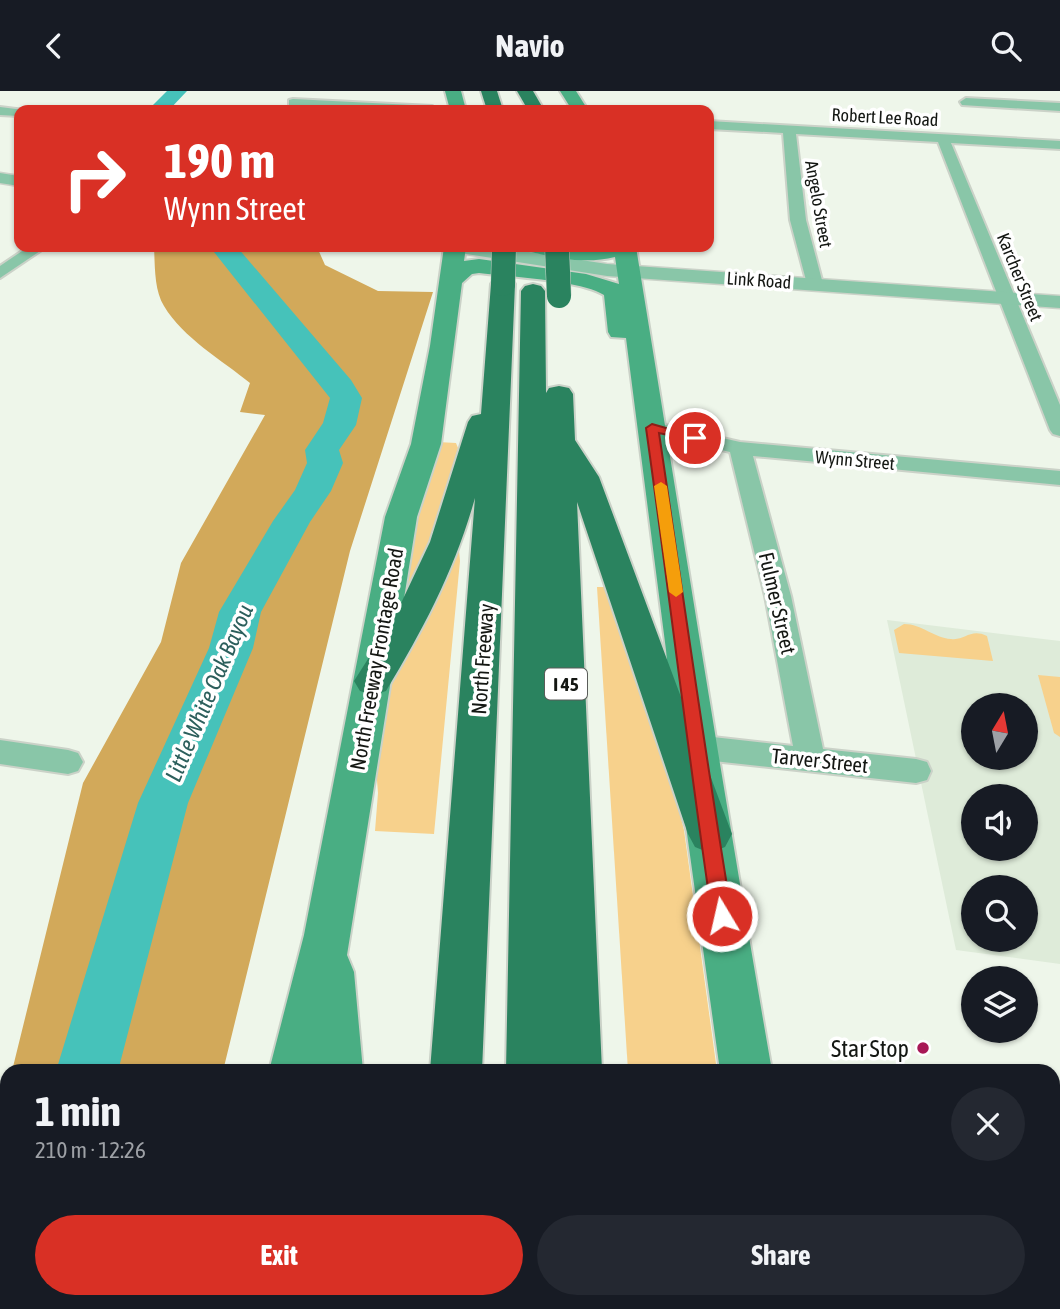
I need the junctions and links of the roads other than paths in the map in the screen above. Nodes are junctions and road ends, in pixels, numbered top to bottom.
1 (305, 91) edge
2 (515, 94) edge
3 (966, 102) dead end
4 (290, 105) edge
5 (529, 105) edge
6 (1060, 107) edge
7 (714, 125) edge
8 (789, 129) junction
9 (943, 138) junction
10 (1060, 145) edge
11 (30, 252) edge
12 (456, 252) edge
13 (493, 252) edge
14 (507, 252) edge
15 (533, 252) edge
16 (554, 252) edge
17 (572, 252) edge
18 (608, 252) edge
19 (626, 252) edge
20 (628, 271) junction
21 (0, 272) edge
22 (449, 283) junction
23 (815, 284) junction
24 (532, 290) junction
25 (1007, 298) junction
26 (1060, 302) edge
27 (636, 338) junction
28 (500, 359) junction
29 (652, 428) junction
30 (1060, 430) edge
31 (559, 438) junction
32 (740, 448) junction
33 (1060, 478) edge
34 (373, 681) junction
35 (709, 748) junction
36 (0, 753) edge
37 (810, 759) junction
38 (68, 762) dead end
39 (916, 771) dead end
40 (710, 834) junction
41 (328, 935) junction
42 (297, 1064) edge
43 (337, 1064) edge
44 (456, 1064) edge
45 (532, 1064) edge
46 (576, 1064) edge
47 (745, 1064) edge

1 - 4 street
2 - 5 highway
3 - 6 street
7 - 8 street, Robert Lee Road
8 - 9 street, Robert Lee Road
8 - 23 street, Angelo Street
9 - 10 street, Robert Lee Road
9 - 25 street, Karcher Street
11 - 21 street
12 - 22 main road, North Freeway Frontage Road
13 - 20 street, Link Road
14 - 24 highway, North Freeway / I 45, bridge
15 - 24 highway, North Freeway
16 - 24 highway, North Freeway / I 45, bridge
17 - 18 main road
19 - 20 main road
20 - 23 street, Link Road
20 - 27 main road
22 - 27 main road
22 - 34 main road, North Freeway Frontage Road
23 - 25 street, Link Road
24 - 28 highway, North Freeway / I 45
24 - 31 highway, North Freeway / I 45
24 - 45 highway, North Freeway
25 - 26 street, Link Road
25 - 30 street, Karcher Street
27 - 29 main road
28 - 34 highway
28 - 44 highway, North Freeway / I 45
29 - 32 street, Wynn Street
29 - 35 main road
31 - 40 highway
31 - 46 highway, North Freeway / I 45
32 - 33 street, Wynn Street
32 - 37 street, Fulmer Street
34 - 41 main road, North Freeway Frontage Road
35 - 37 street, Tarver Street
35 - 40 main road
36 - 38 street
37 - 39 street, Tarver Street
40 - 47 main road
41 - 42 main road, North Freeway Frontage Road
41 - 43 main road

